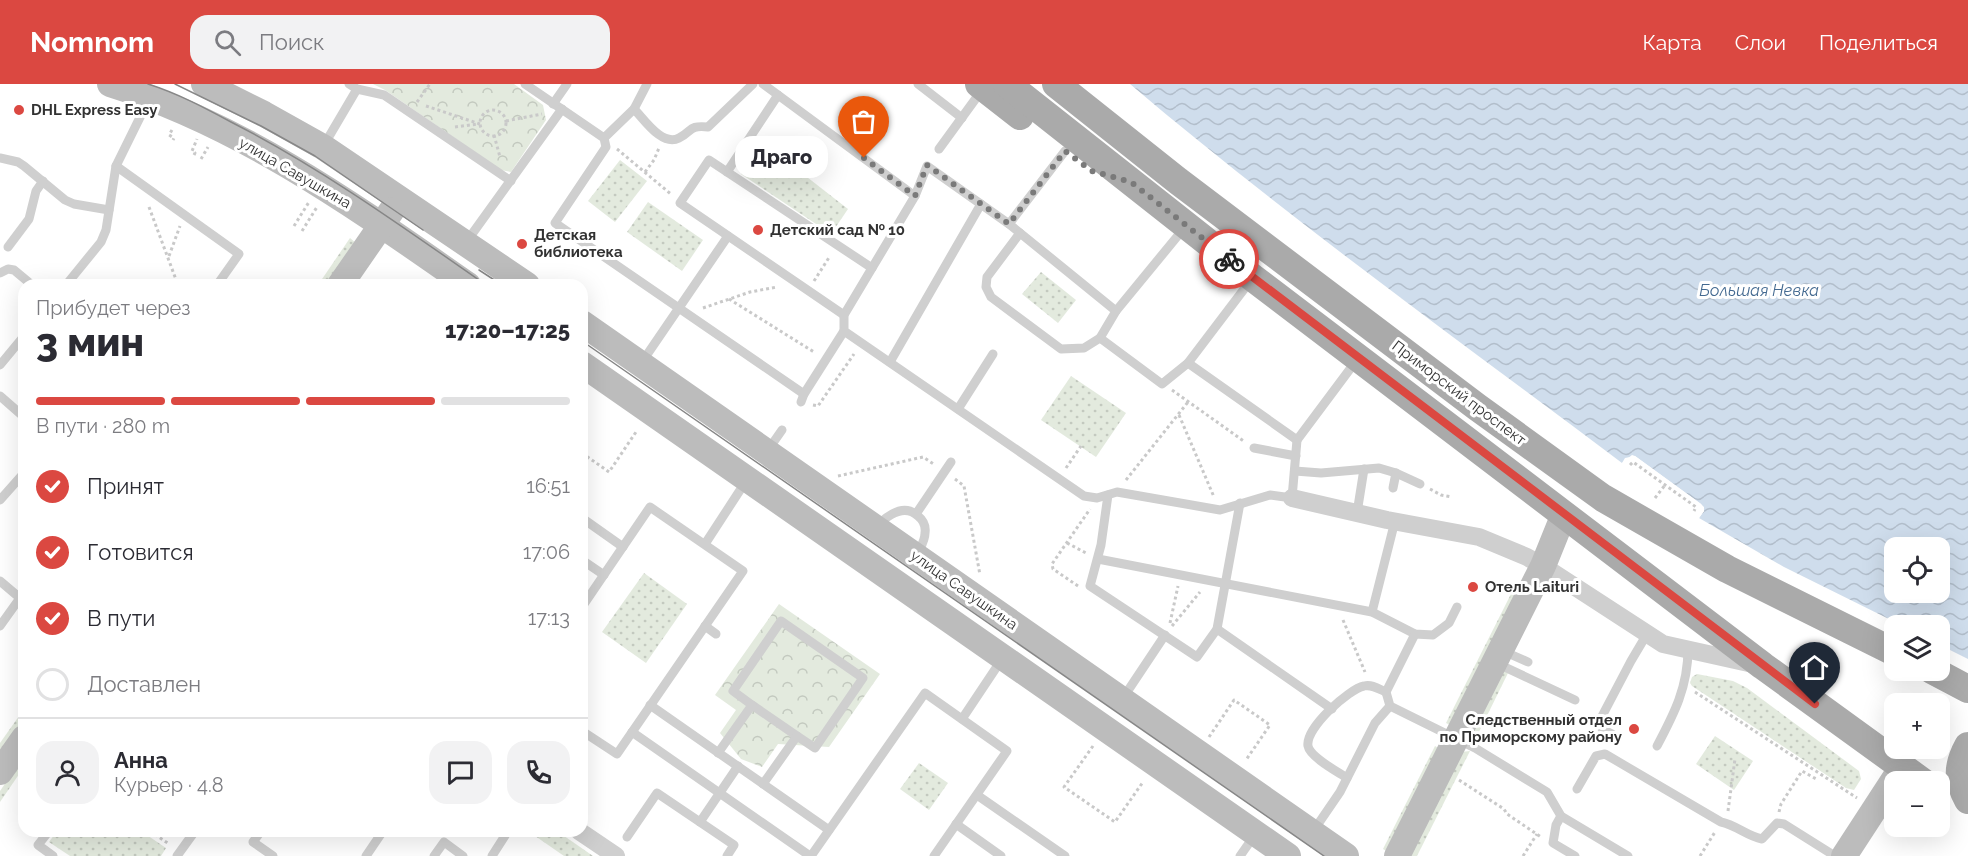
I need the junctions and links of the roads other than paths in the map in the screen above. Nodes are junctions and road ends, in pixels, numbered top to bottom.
1 (110, 84) edge
2 (204, 84) edge
3 (525, 84) edge
4 (567, 84) edge
5 (646, 84) edge
6 (753, 84) edge
7 (763, 84) edge
8 (918, 84) edge
9 (1056, 84) edge
10 (990, 85) edge
11 (353, 86) edge
12 (778, 95) junction
13 (150, 97) junction
14 (553, 104) junction
15 (562, 109) junction
16 (634, 109) junction
17 (962, 118) junction
18 (604, 138) junction
19 (322, 147) junction
20 (1065, 151) junction
21 (0, 158) edge
22 (927, 165) junction
23 (116, 166) junction
24 (727, 172) junction
25 (511, 181) junction
26 (43, 182) junction
27 (1131, 182) junction
28 (915, 196) junction
29 (400, 198) junction
30 (981, 204) junction
31 (109, 210) junction
32 (1009, 224) junction
33 (382, 225) junction
34 (1186, 225) junction
35 (1020, 233) junction
36 (728, 236) junction
37 (466, 243) junction
38 (8, 247) dead end
39 (872, 268) junction
40 (0, 273) edge
41 (1252, 278) junction
42 (25, 279) edge
43 (71, 279) edge
44 (221, 279) edge
45 (344, 279) edge
46 (459, 279) edge
47 (518, 279) edge
48 (1116, 311) junction
49 (682, 312) junction
50 (844, 315) junction
51 (588, 327) edge
52 (844, 331) junction
53 (1100, 338) junction
54 (18, 343) edge
55 (993, 354) dead end
56 (1358, 358) junction
57 (890, 362) junction
58 (1188, 363) junction
59 (640, 364) junction
60 (0, 365) edge
61 (588, 368) edge
62 (0, 396) edge
63 (958, 408) junction
64 (18, 412) edge
65 (782, 430) dead end
66 (1298, 440) junction
67 (1254, 448) road end
68 (766, 452) junction
69 (1296, 456) junction
70 (951, 462) dead end
71 (1365, 468) junction
72 (1295, 471) junction
73 (1396, 472) junction
74 (18, 480) edge
75 (747, 480) junction
76 (1420, 484) road end
77 (1393, 488) dead end
78 (1112, 493) junction
79 (1292, 498) junction
80 (0, 500) edge
81 (1240, 503) junction
82 (1357, 513) junction
83 (916, 514) junction
84 (1564, 514) junction
85 (1390, 518) junction
86 (588, 522) edge
87 (875, 528) junction
88 (705, 544) junction
89 (623, 547) junction
90 (917, 557) junction
91 (1098, 559) junction
92 (588, 564) edge
93 (1543, 566) junction
94 (604, 575) junction
95 (0, 581) edge
96 (1226, 584) junction
97 (18, 595) edge
98 (588, 598) edge
99 (18, 603) edge
100 (1457, 607) dead end
101 (1372, 612) junction
102 (0, 626) edge
103 (705, 626) junction
104 (1217, 628) junction
105 (716, 634) dead end
106 (1415, 634) junction
107 (1647, 634) junction
108 (1165, 635) junction
109 (1884, 647) edge
110 (1688, 650) junction
111 (744, 653) dead end
112 (1499, 656) junction
113 (1003, 658) junction
114 (754, 660) junction
115 (1528, 662) dead end
116 (1763, 666) junction
117 (1950, 680) edge
118 (1968, 689) edge
119 (1386, 692) junction
120 (1122, 700) junction
121 (1575, 700) dead end
122 (650, 705) junction
123 (752, 705) junction
124 (1390, 706) junction
125 (1332, 709) junction
126 (836, 718) junction
127 (962, 719) junction
128 (845, 724) dead end
129 (632, 732) junction
130 (588, 734) edge
131 (1612, 734) dead end
132 (797, 736) junction
133 (1457, 741) junction
134 (875, 745) dead end
135 (1657, 746) dead end
136 (1968, 746) edge
137 (18, 747) edge
138 (884, 752) junction
139 (718, 753) junction
140 (738, 766) junction
141 (1909, 771) edge
142 (0, 772) edge
143 (1347, 778) junction
144 (763, 784) junction
145 (1576, 789) dead end
146 (719, 794) junction
147 (977, 795) junction
148 (1950, 800) edge
149 (1968, 800) edge
150 (1884, 808) edge
151 (1968, 812) edge
152 (1561, 816) junction
153 (700, 822) junction
154 (956, 824) junction
155 (829, 830) junction
156 (1313, 832) junction
157 (1256, 833) junction
158 (44, 837) edge
159 (191, 837) edge
160 (257, 837) edge
161 (379, 837) edge
162 (504, 837) edge
163 (588, 837) edge
164 (627, 837) dead end
165 (179, 854) edge
166 (53, 856) edge
167 (273, 856) edge
168 (366, 856) edge
169 (434, 856) edge
170 (463, 856) edge
171 (492, 856) edge
172 (616, 856) edge
173 (727, 856) edge
174 (811, 856) edge
175 (934, 856) edge
176 (1001, 856) edge
177 (1065, 856) edge
178 (1240, 856) edge
179 (1288, 856) edge
180 (1347, 856) edge
181 (1397, 856) edge
182 (1575, 856) edge
183 (1628, 856) edge
184 (1835, 856) edge
185 (1844, 856) edge

1 - 13 main road, улица Савушкина
2 - 19 main road
3 - 14 lane
4 - 14 lane
5 - 16 lane
6 - 16 lane
7 - 12 lane
8 - 17 lane
9 - 109 main road, Приморский проспект
10 - 17 lane
10 - 20 main road
10 - 27 main road
11 - 19 lane
11 - 25 lane
12 - 24 lane
12 - 28 lane
13 - 23 lane
13 - 33 main road, улица Савушкина
14 - 15 lane
15 - 18 lane
15 - 25 lane
16 - 18 lane
17 - 22 lane
18 - 49 lane
19 - 29 main road
20 - 27 main road
20 - 32 lane
21 - 26 lane
22 - 28 lane
22 - 30 lane
23 - 31 lane
23 - 44 lane
24 - 36 lane
24 - 39 lane
25 - 37 lane
26 - 31 lane
26 - 38 lane
27 - 34 main road
28 - 39 lane
29 - 33 main road
29 - 37 main road
30 - 32 lane
30 - 57 lane
31 - 43 lane
32 - 35 lane
33 - 45 main road
33 - 46 main road, улица Савушкина
34 - 41 main road
34 - 48 lane
35 - 48 lane
35 - 53 lane
36 - 49 lane
36 - 50 lane
37 - 47 main road
39 - 50 lane
40 - 42 lane
41 - 56 main road
41 - 58 lane
48 - 53 lane
49 - 52 lane
49 - 59 lane
50 - 52 lane
51 - 59 main road, улица Савушкина
52 - 57 lane
53 - 58 lane
54 - 60 lane
55 - 63 lane
56 - 66 lane
56 - 84 main road
57 - 63 lane
58 - 66 lane
59 - 68 main road, улица Савушкина
61 - 75 main road
62 - 64 lane
63 - 78 lane
65 - 68 lane
66 - 69 lane
67 - 69 lane
68 - 87 main road, улица Савушкина
69 - 72 lane
70 - 83 lane
71 - 72 lane
71 - 73 lane
71 - 82 lane
72 - 79 lane
73 - 76 lane
73 - 77 lane
74 - 80 lane
75 - 88 lane
75 - 113 main road
78 - 81 lane
78 - 91 lane
79 - 81 lane
79 - 82 street
81 - 96 lane
82 - 85 street
83 - 87 lane
83 - 90 lane
84 - 93 main road
84 - 116 main road
85 - 93 street
85 - 101 lane
86 - 89 lane
87 - 90 main road, улица Савушкина
88 - 89 lane
88 - 103 lane
89 - 94 lane
90 - 120 main road, улица Савушкина
91 - 96 lane
91 - 108 lane
92 - 94 lane
93 - 107 street
93 - 112 main road
94 - 98 lane
95 - 97 lane
96 - 101 lane
96 - 104 lane
99 - 102 lane
100 - 106 lane
101 - 106 lane
103 - 105 lane
103 - 122 lane
104 - 108 lane
104 - 125 lane
106 - 119 lane
107 - 110 street
107 - 131 lane
108 - 120 lane
110 - 116 street
110 - 135 lane
111 - 114 lane
112 - 115 lane
112 - 121 lane
112 - 133 main road
113 - 127 lane
113 - 157 main road
114 - 123 lane
114 - 126 lane
116 - 141 main road
117 - 118 main road
119 - 124 lane
119 - 125 lane
120 - 156 main road, улица Савушкина
122 - 129 lane
122 - 139 lane
123 - 132 lane
123 - 139 lane
124 - 133 lane
124 - 143 lane
125 - 143 lane
126 - 128 lane
126 - 132 lane
127 - 138 lane
127 - 147 lane
129 - 130 lane
129 - 146 lane
132 - 144 lane
133 - 152 lane
133 - 181 main road
134 - 138 lane
136 - 149 main road
137 - 142 main road
138 - 155 lane
139 - 140 lane
140 - 144 lane
140 - 146 lane
143 - 156 lane
144 - 155 lane
145 - 184 lane
146 - 153 lane
146 - 174 lane
147 - 154 lane
147 - 177 lane
148 - 151 main road
150 - 185 main road
152 - 182 lane
152 - 183 lane
153 - 164 lane
153 - 173 lane
154 - 175 lane
154 - 176 lane
155 - 174 lane
156 - 180 main road, улица Савушкина
157 - 178 lane
157 - 179 main road
158 - 166 lane
159 - 165 lane
160 - 167 lane
161 - 168 lane
162 - 171 lane
163 - 172 street
169 - 170 lane

